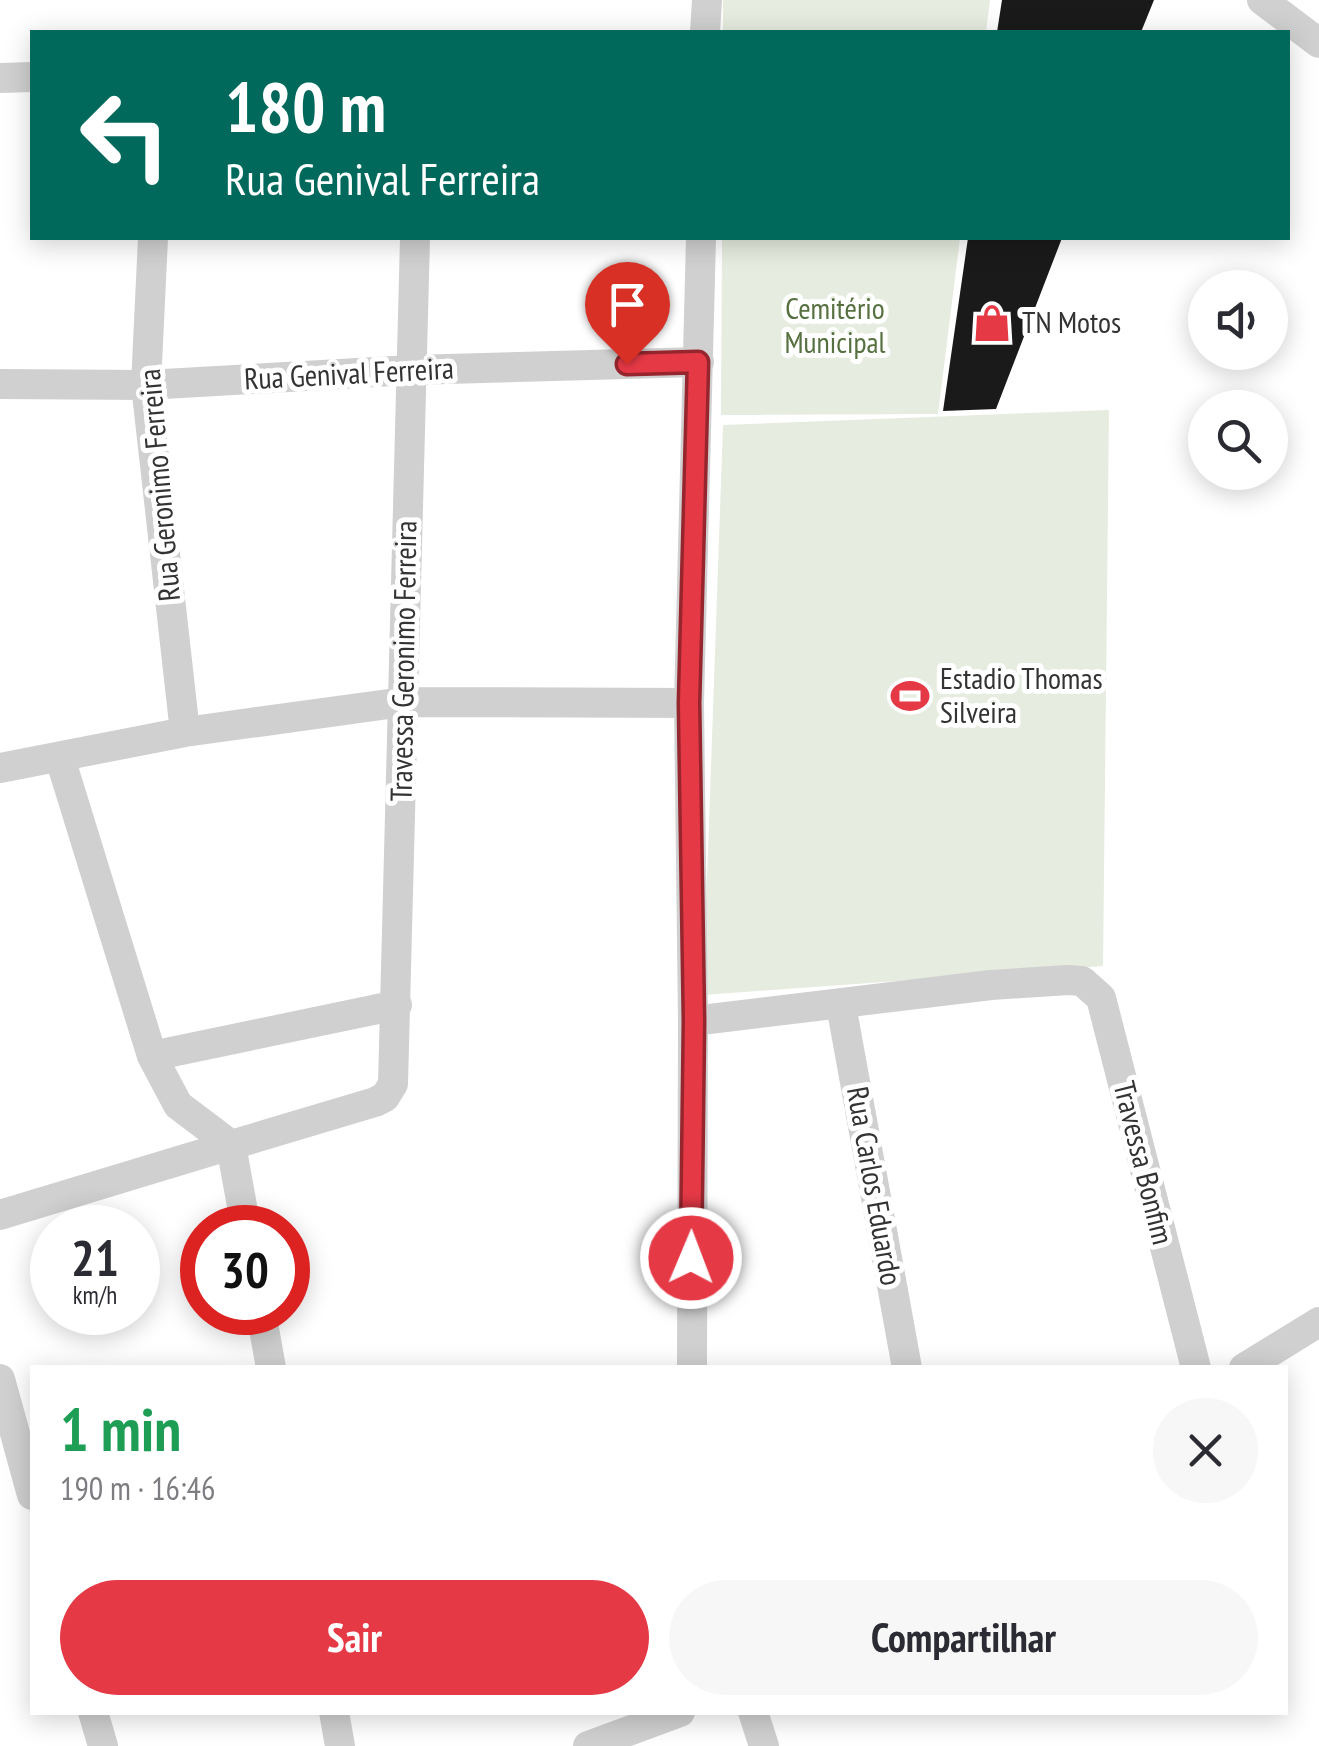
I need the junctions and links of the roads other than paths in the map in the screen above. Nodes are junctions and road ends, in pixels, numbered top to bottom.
1 (707, 0) edge
2 (1262, 0) edge
3 (703, 30) edge
4 (1319, 43) edge
5 (30, 77) edge
6 (0, 78) edge
7 (152, 240) edge
8 (414, 240) edge
9 (701, 240) edge
10 (698, 362) junction
11 (411, 370) junction
12 (0, 384) edge
13 (146, 385) junction
14 (403, 702) junction
15 (689, 703) junction
16 (185, 732) junction
17 (60, 758) junction
18 (0, 768) edge
19 (397, 1005) junction
20 (842, 1005) junction
21 (694, 1021) junction
22 (152, 1056) junction
23 (231, 1146) junction
24 (242, 1205) edge
25 (0, 1215) edge
26 (1319, 1322) edge
27 (265, 1335) edge
28 (270, 1365) edge
29 (692, 1365) edge
30 (906, 1365) edge
31 (1195, 1365) edge
32 (1249, 1365) edge
33 (0, 1380) edge
34 (19, 1481) edge
35 (95, 1715) edge
36 (335, 1715) edge
37 (672, 1715) edge
38 (754, 1715) edge
39 (103, 1746) edge
40 (340, 1746) edge
41 (588, 1746) edge
42 (764, 1746) edge

1 - 3 street
2 - 4 street
5 - 6 street
7 - 13 street, Rua Geronimo Ferreira
8 - 11 street, Travessa Geronimo Ferreira
9 - 10 street
10 - 11 street, Rua Genival Ferreira
10 - 15 street
11 - 13 street, Rua Genival Ferreira
11 - 14 street, Travessa Geronimo Ferreira
12 - 13 street, Rua Genival Ferreira
13 - 16 street, Rua Geronimo Ferreira
14 - 15 street
14 - 16 street
14 - 19 street, Travessa Geronimo Ferreira
15 - 21 street
16 - 17 street
17 - 18 street
17 - 22 street
19 - 22 street
19 - 23 street, Travessa Geronimo Ferreira
20 - 21 street
20 - 30 street, Rua Carlos Eduardo
20 - 31 street, Travessa Bonfim
21 - 29 street
22 - 23 street
23 - 24 street
23 - 25 street
26 - 32 street
27 - 28 street
33 - 34 street
35 - 39 street
36 - 40 street
37 - 41 street
38 - 42 street

